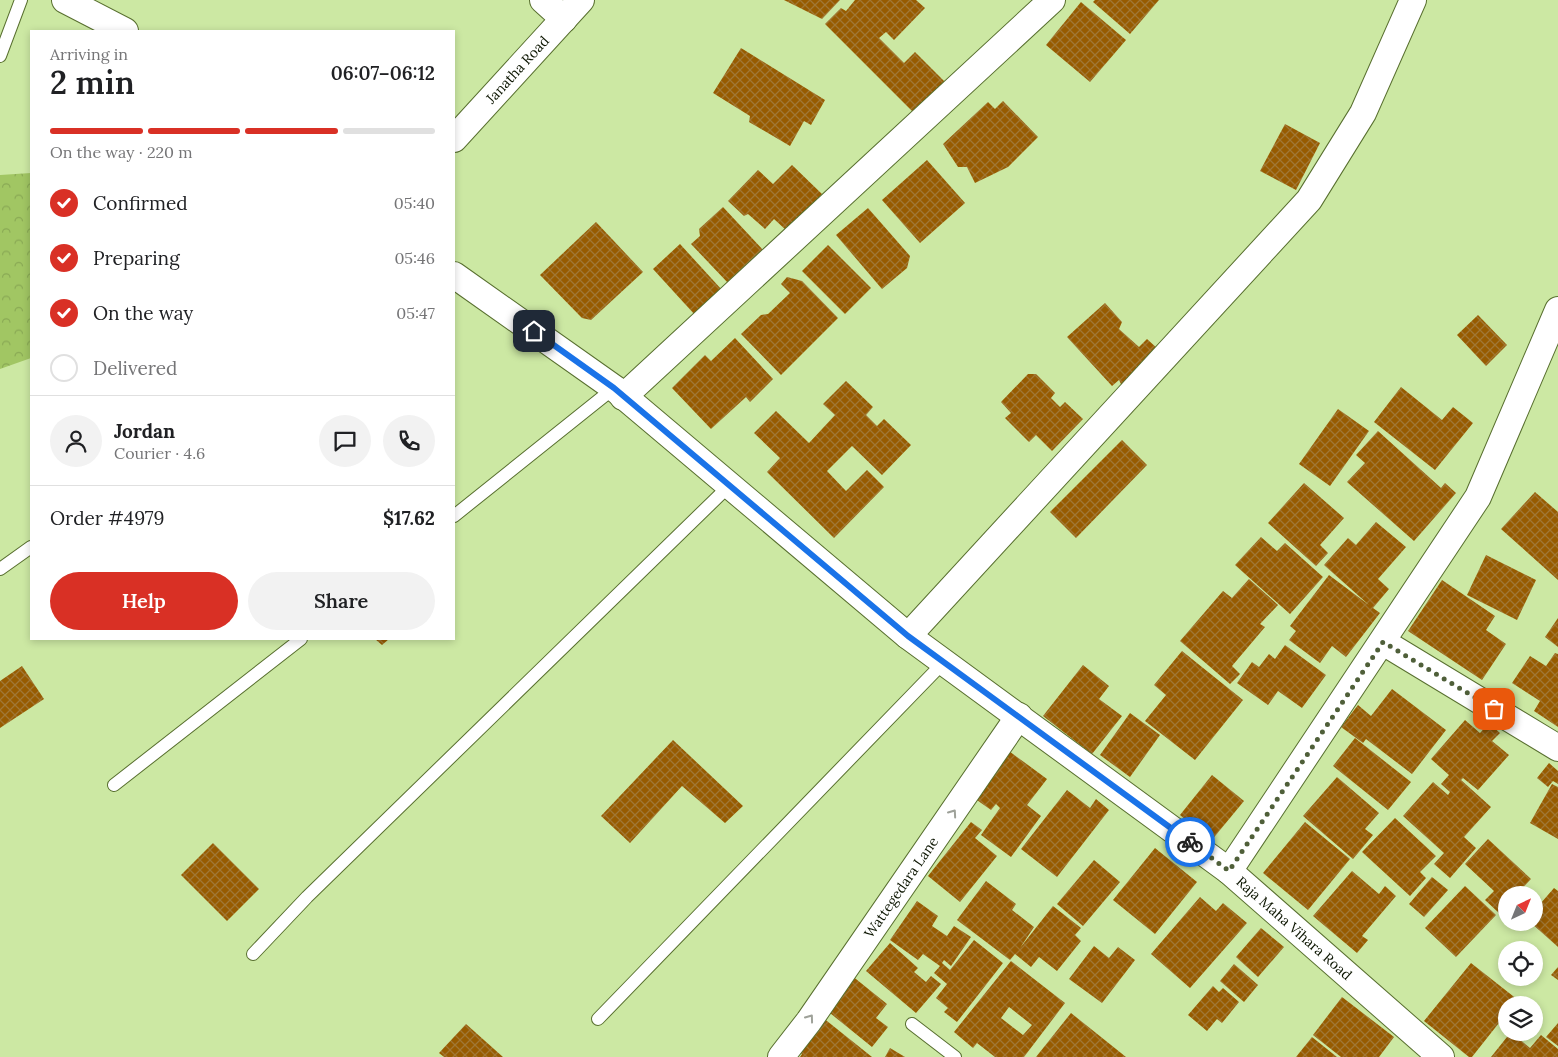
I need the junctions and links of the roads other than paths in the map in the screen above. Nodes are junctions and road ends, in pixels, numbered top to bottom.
1 (21, 0) edge
2 (64, 0) edge
3 (542, 0) edge
4 (1052, 0) edge
5 (1413, 0) edge
6 (573, 9) edge
7 (123, 30) edge
8 (0, 56) edge
9 (455, 138) edge
10 (455, 276) edge
11 (1558, 310) edge
12 (618, 392) junction
13 (730, 485) junction
14 (455, 515) edge
15 (30, 548) edge
16 (0, 569) edge
17 (908, 636) junction
18 (300, 640) edge
19 (1383, 642) junction
20 (943, 663) junction
21 (1019, 716) junction
22 (1558, 748) edge
23 (114, 785) dead end
24 (1229, 871) junction
25 (253, 954) dead end
26 (598, 1019) dead end
27 (912, 1024) dead end
28 (781, 1057) edge
29 (954, 1057) edge
30 (1441, 1057) edge

1 - 8 lane
2 - 7 street
3 - 6 street
4 - 12 street
5 - 17 street
6 - 9 street, Janatha Road
10 - 12 street, Raja Maha Vihara Road
11 - 19 street
12 - 13 street, Raja Maha Vihara Road
12 - 14 lane
13 - 17 street, Raja Maha Vihara Road
13 - 25 lane
15 - 16 lane
17 - 20 street, Raja Maha Vihara Road
18 - 23 lane
19 - 22 street
19 - 24 street
20 - 21 street, Raja Maha Vihara Road
20 - 26 lane
21 - 24 street, Raja Maha Vihara Road
28 -> 21 street, Wattegedara Lane
24 - 30 street, Raja Maha Vihara Road
27 - 29 lane

